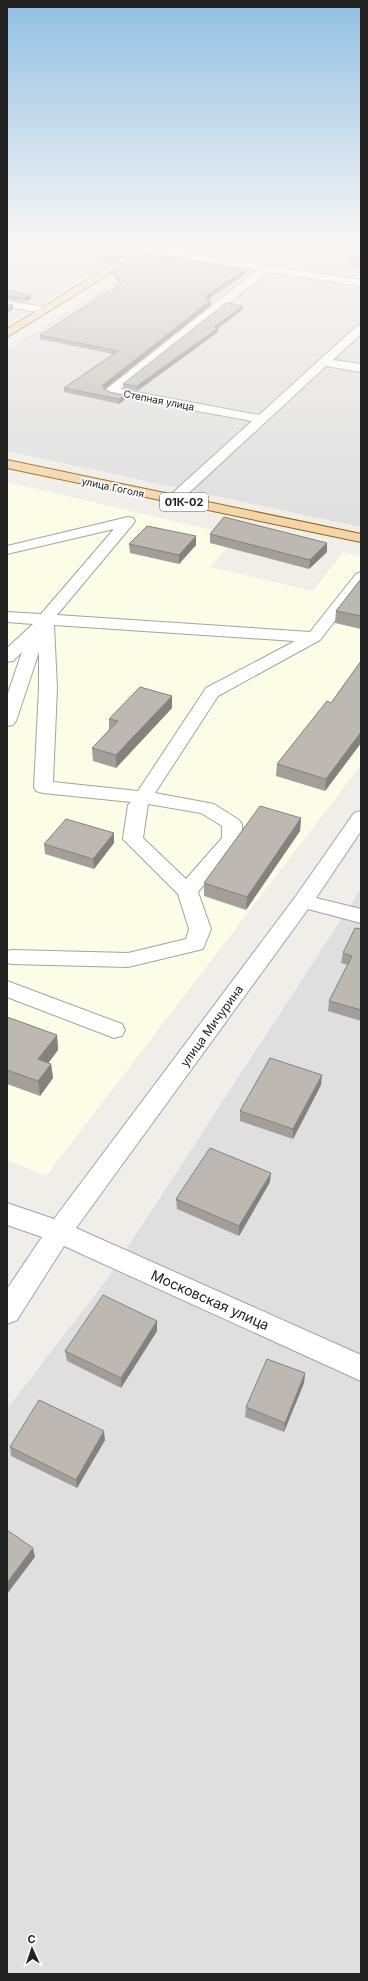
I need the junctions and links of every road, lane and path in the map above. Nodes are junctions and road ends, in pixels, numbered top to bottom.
1 (182, 334) edge
2 (354, 334) edge
3 (324, 362) junction
4 (361, 368) edge
5 (261, 419) junction
6 (7, 464) edge
7 (173, 500) junction
8 (361, 538) edge
9 (7, 550) edge
10 (361, 576) edge
11 (7, 617) edge
12 (43, 624) junction
13 (314, 637) junction
14 (7, 657) edge
15 (7, 721) edge
16 (143, 797) junction
17 (361, 817) edge
18 (187, 891) junction
19 (303, 901) junction
20 (361, 916) edge
21 (9, 959) edge
22 (7, 989) edge
23 (114, 1030) dead end
24 (7, 1214) edge
25 (59, 1232) junction
26 (7, 1312) edge
27 (361, 1368) edge

1 - 5 street, Степная улица
2 - 3 street
3 - 4 street
3 - 5 street
5 - 7 street
6 - 7 main road, улица Гоголя / 01К-02
7 - 8 main road, улица Гоголя / 01К-02
9 - 12 street
10 - 13 street
11 - 12 street
12 - 13 street
12 - 14 street
12 - 15 street
12 - 16 street
13 - 16 street
16 - 18 street
16 - 18 street
17 - 19 street, улица Мичурина
18 - 21 street
19 - 20 street
19 - 25 street, улица Мичурина
22 - 23 street
24 - 25 street
25 - 26 street, улица Мичурина
25 - 27 street, Московская улица

